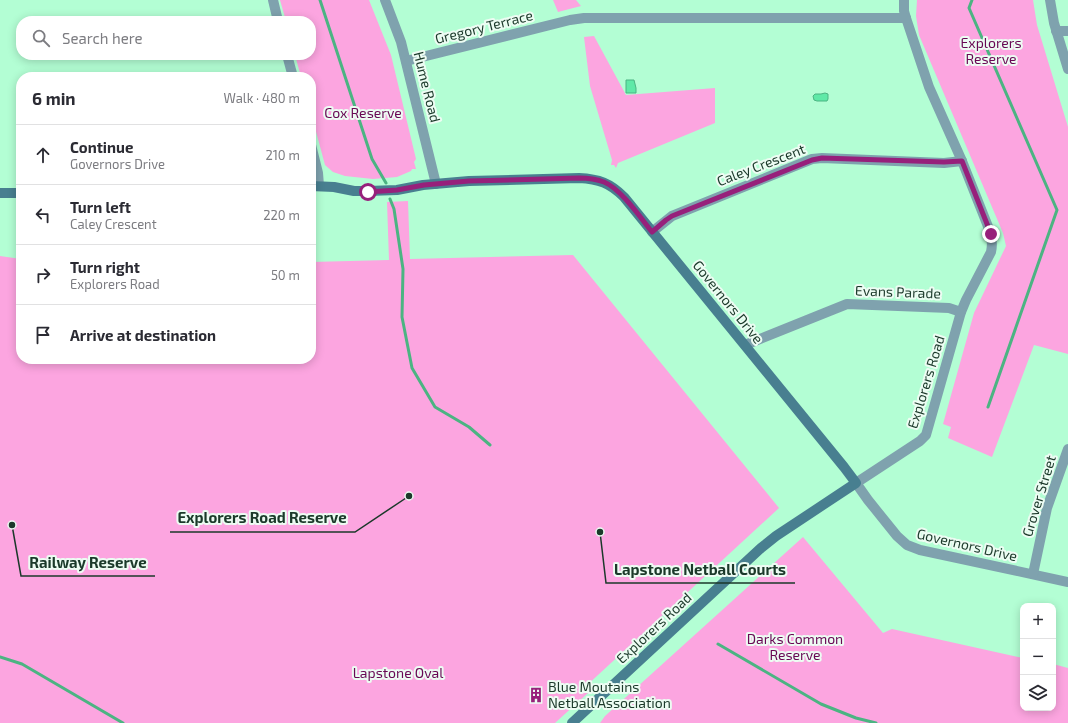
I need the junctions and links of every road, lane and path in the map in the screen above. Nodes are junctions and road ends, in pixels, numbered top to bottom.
1 (273, 0) edge
2 (385, 0) edge
3 (904, 0) edge
4 (1050, 0) edge
5 (277, 16) edge
6 (906, 18) junction
7 (1056, 31) junction
8 (1068, 31) edge
9 (288, 60) edge
10 (406, 61) junction
11 (1068, 69) edge
12 (292, 72) edge
13 (962, 161) junction
14 (316, 165) edge
15 (316, 182) edge
16 (436, 184) junction
17 (316, 186) edge
18 (16, 192) edge
19 (0, 193) edge
20 (652, 232) junction
21 (961, 312) junction
22 (745, 345) junction
23 (1068, 449) edge
24 (856, 483) junction
25 (1033, 574) junction
26 (1068, 582) edge
27 (572, 723) edge

1 - 5 street
2 - 10 street, Hume Road
3 - 6 street, Explorers Road
4 - 7 street
6 - 10 street, Gregory Terrace
6 - 13 street, Explorers Road
7 - 8 street
7 - 11 street
9 - 12 street
10 - 16 street, Hume Road
13 - 20 street, Caley Crescent
13 - 21 street, Explorers Road
14 - 15 street
16 - 17 main road, Governors Drive
16 - 20 main road, Governors Drive
18 - 19 main road
20 - 22 main road, Governors Drive
21 - 22 street, Evans Parade
21 - 24 street, Explorers Road
22 - 24 main road, Governors Drive
23 - 25 street, Grover Street
24 - 25 street, Governors Drive
24 - 27 main road, Explorers Road
25 - 26 street, Governors Drive

